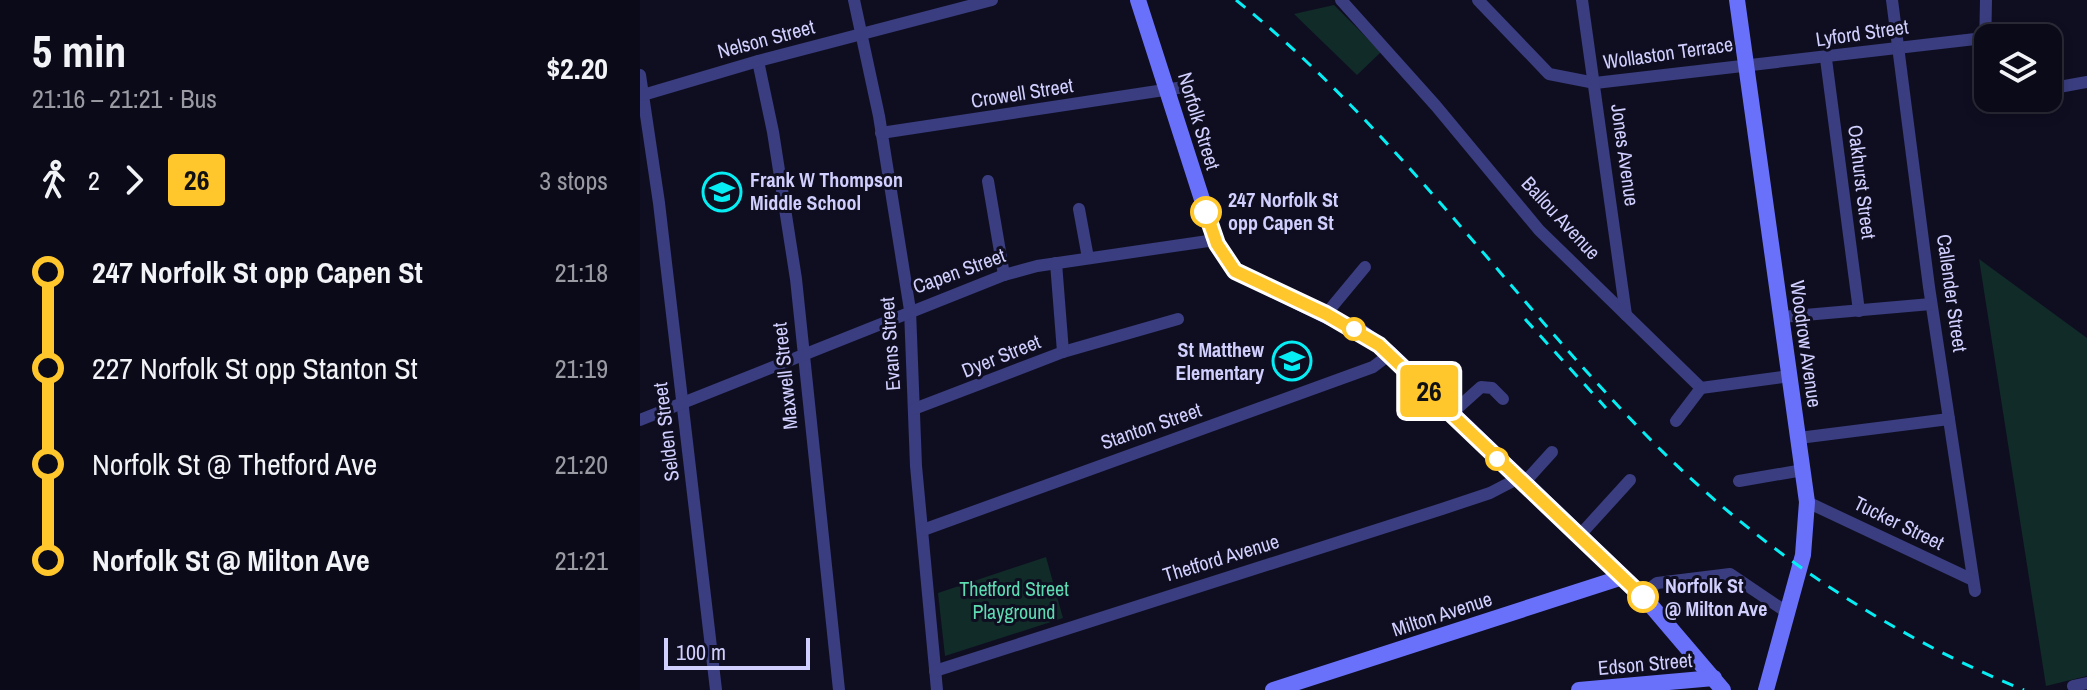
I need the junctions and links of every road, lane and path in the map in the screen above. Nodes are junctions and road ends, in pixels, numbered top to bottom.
1 (854, 0) edge
2 (992, 0) edge
3 (1138, 0) edge
4 (1341, 0) edge
5 (1478, 0) edge
6 (1582, 0) edge
7 (1737, 0) edge
8 (1892, 0) edge
9 (1986, 0) edge
10 (1985, 24) edge
11 (863, 34) junction
12 (1974, 39) edge
13 (1900, 49) junction
14 (1826, 59) junction
15 (758, 61) junction
16 (1746, 63) junction
17 (640, 75) edge
18 (2087, 82) edge
19 (1595, 83) junction
20 (2062, 86) edge
21 (1176, 88) junction
22 (643, 95) junction
23 (881, 133) junction
24 (988, 181) dead end
25 (1079, 209) dead end
26 (1215, 240) junction
27 (1088, 258) junction
28 (1056, 263) junction
29 (1365, 267) dead end
30 (1004, 275) junction
31 (1931, 304) junction
32 (910, 310) junction
33 (1859, 311) junction
34 (1326, 314) junction
35 (1626, 315) junction
36 (1782, 317) junction
37 (1178, 319) dead end
38 (1063, 352) junction
39 (804, 354) junction
40 (1390, 354) junction
41 (1790, 376) junction
42 (1701, 388) junction
43 (1503, 399) dead end
44 (682, 403) junction
45 (914, 409) junction
46 (1452, 413) junction
47 (1949, 419) junction
48 (640, 420) edge
49 (1676, 421) dead end
50 (1799, 438) junction
51 (1552, 452) dead end
52 (1803, 470) junction
53 (1630, 480) dead end
54 (1520, 481) junction
55 (1739, 481) dead end
56 (1807, 502) junction
57 (923, 530) junction
58 (1579, 536) junction
59 (1623, 577) junction
60 (1974, 585) joint
61 (1642, 595) junction
62 (1788, 613) junction
63 (935, 671) junction
64 (2087, 683) edge
65 (1719, 684) edge
66 (2073, 686) dead end
67 (716, 690) edge
68 (839, 690) edge
69 (937, 690) edge
70 (1273, 690) edge
71 (1579, 690) edge
72 (1766, 690) edge

1 - 11 street, Evans Street
2 - 11 street, Nelson Street
3 - 21 street, Norfolk Street
4 - 35 street, Ballou Avenue
5 - 19 street, Wollaston Terrace
6 - 19 street, Jones Avenue
7 - 16 street, Woodrow Avenue
8 - 13 street, Callender Street
9 - 10 street
11 - 15 street, Nelson Street
11 - 23 street, Evans Street
12 - 13 street, Lyford Street
13 - 14 street, Lyford Street
13 - 31 street, Callender Street
14 - 16 street, Lyford Street
14 - 33 street, Oakhurst Street
15 - 22 street, Nelson Street
15 - 39 street, Maxwell Street
16 - 19 street, Wollaston Terrace
16 - 36 street, Woodrow Avenue
17 - 22 street, Selden Street
18 - 20 street
19 - 35 street, Jones Avenue
21 - 23 street, Crowell Street
21 - 26 street, Norfolk Street
22 - 44 street, Selden Street
23 - 32 street, Evans Street
24 - 30 street
25 - 27 street
26 - 27 street, Capen Street
26 - 34 street, Norfolk Street
27 - 28 street, Capen Street
28 - 30 street, Capen Street
28 - 38 street, Dyer Street
29 - 34 street
30 - 32 street, Capen Street
31 - 33 street
31 - 47 street, Callender Street
32 - 39 street, Capen Street
32 - 45 street, Evans Street
33 - 36 street
34 - 40 street, Norfolk Street
35 - 42 street, Ballou Avenue
36 - 41 street, Woodrow Avenue
37 - 38 street
38 - 45 street, Dyer Street
39 - 44 street, Capen Street
39 - 68 street, Maxwell Street
40 - 46 street, Norfolk Street
40 - 57 street, Stanton Street
41 - 42 street
41 - 50 street, Woodrow Avenue
42 - 49 street
43 - 46 street
44 - 48 street, Capen Street
44 - 67 street, Selden Street
45 - 57 street, Evans Street
46 - 54 street, Norfolk Street
47 - 50 street
47 - 60 street, Callender Street
50 - 52 street, Woodrow Avenue
51 - 54 street
52 - 55 street
52 - 56 street, Woodrow Avenue
53 - 58 street
54 - 58 street, Norfolk Street
54 - 63 street, Thetford Avenue
56 - 60 street, Tucker Street
56 - 62 street, Woodrow Avenue
57 - 63 street, Evans Street
58 - 59 street, Norfolk Street
59 - 61 street, Norfolk Street
59 - 70 street, Milton Avenue
61 - 62 street
61 - 65 street, Norfolk Street
62 - 72 street, Woodrow Avenue
63 - 69 street, Evans Street
64 - 66 street
65 - 71 street, Edson Street

